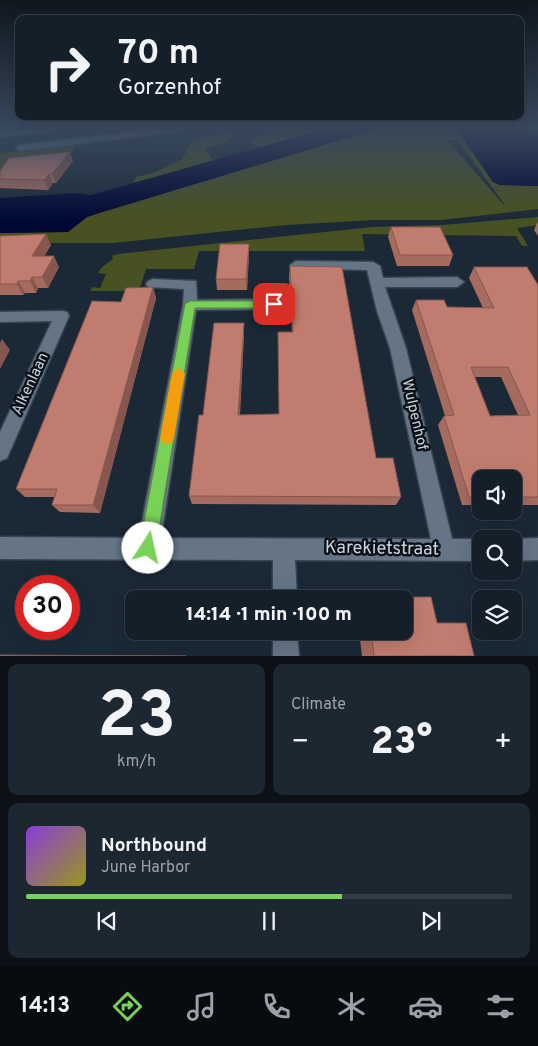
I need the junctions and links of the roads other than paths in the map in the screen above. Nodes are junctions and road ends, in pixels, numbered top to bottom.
1 (296, 265) edge
2 (457, 282) dead end
3 (377, 283) junction
4 (154, 284) dead end
5 (190, 304) junction
6 (274, 304) dead end
7 (0, 316) edge
8 (0, 452) edge
9 (0, 548) edge
10 (148, 548) junction
11 (284, 548) junction
12 (538, 549) edge
13 (444, 550) junction
14 (472, 550) edge
15 (522, 550) edge
16 (284, 590) edge
17 (285, 640) edge
18 (286, 656) edge

1 - 3 street, Wulpenhof
2 - 3 street
3 - 13 street, Wulpenhof
4 - 5 street
5 - 6 street
5 - 10 street
7 - 8 street, Alkenlaan
9 - 10 street, Karekietstraat
10 - 11 street, Karekietstraat
11 - 13 street, Karekietstraat
11 - 16 street
12 - 15 street
13 - 14 street, Karekietstraat
17 - 18 street

